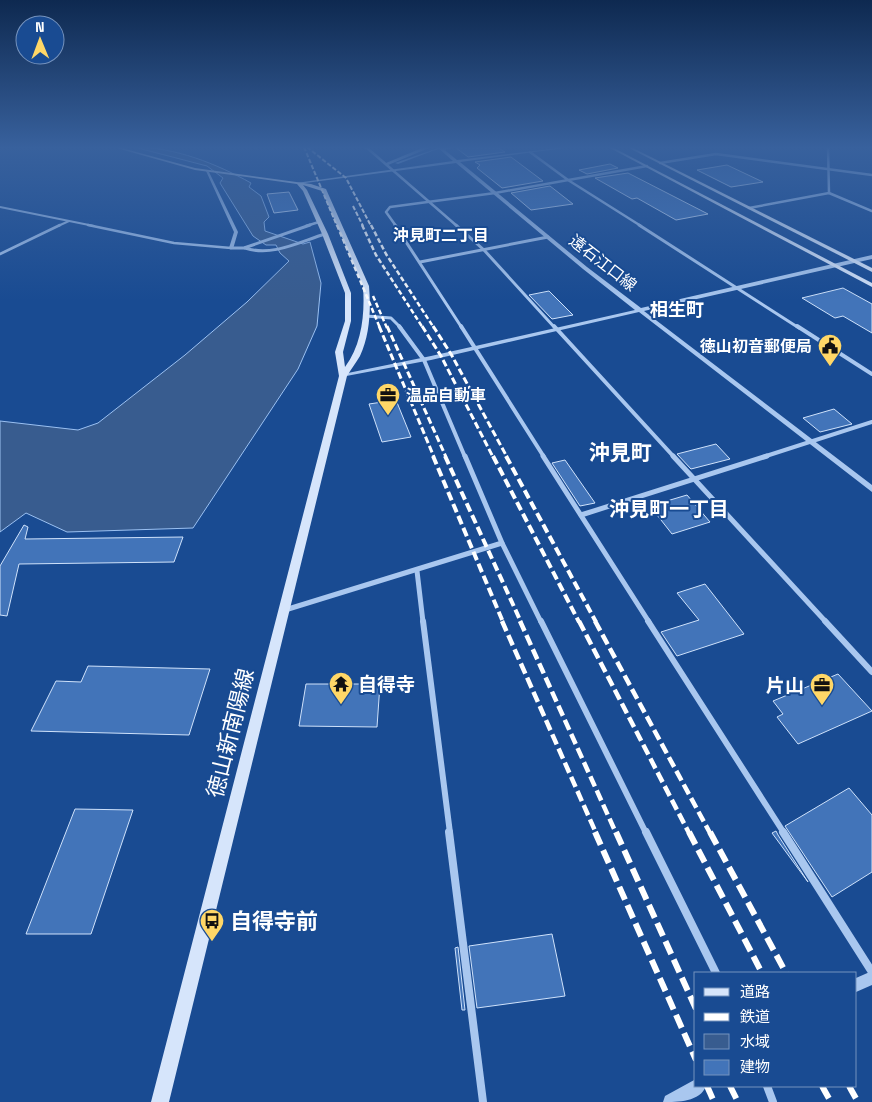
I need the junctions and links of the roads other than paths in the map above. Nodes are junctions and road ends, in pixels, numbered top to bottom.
1 (221, 198) edge
2 (309, 198) edge
3 (328, 198) edge
4 (424, 198) edge
5 (449, 198) edge
6 (502, 198) edge
7 (597, 198) edge
8 (709, 198) edge
9 (730, 198) edge
10 (800, 198) edge
11 (842, 198) edge
12 (427, 201) junction
13 (0, 207) edge
14 (749, 208) junction
15 (872, 211) edge
16 (69, 221) junction
17 (319, 222) junction
18 (325, 234) junction
19 (548, 237) junction
20 (231, 248) junction
21 (244, 248) junction
22 (484, 250) junction
23 (0, 254) edge
24 (872, 257) edge
25 (855, 261) junction
26 (420, 262) junction
27 (835, 265) junction
28 (872, 270) edge
29 (872, 285) edge
30 (740, 288) junction
31 (643, 311) junction
32 (366, 316) junction
33 (558, 330) junction
34 (474, 349) junction
35 (424, 360) junction
36 (872, 374) edge
37 (343, 376) junction
38 (872, 422) edge
39 (810, 442) junction
40 (694, 479) junction
41 (872, 489) edge
42 (580, 515) junction
43 (502, 543) junction
44 (417, 571) junction
45 (283, 611) junction
46 (872, 672) edge
47 (716, 972) edge
48 (872, 972) edge
49 (872, 978) edge
50 (857, 986) edge
51 (696, 1087) edge
52 (767, 1087) edge
53 (160, 1102) edge
54 (484, 1102) edge
55 (671, 1102) edge
56 (773, 1102) edge

1 - 20 street
2 - 17 main road, 徳山新南陽線
3 - 32 main road, 徳山新南陽線
4 - 12 street
5 - 12 street
6 - 19 street, 遠石江口線
7 - 30 street
8 - 27 main road
9 - 14 main road
10 - 14 street
11 - 15 street
12 - 22 street
12 - 26 street
13 - 16 lane
14 - 25 main road
16 - 20 lane
16 - 23 lane
17 - 18 main road, 徳山新南陽線
17 - 21 street
18 - 21 street
18 - 37 main road, 徳山新南陽線
19 - 22 street
19 - 31 street, 遠石江口線
20 - 21 street
22 - 26 street
22 - 33 street
24 - 25 street
25 - 27 street
25 - 28 main road
26 - 34 street
27 - 29 main road
27 - 30 street
30 - 31 street
30 - 36 street
31 - 33 street
31 - 39 street, 遠石江口線
32 - 35 street
32 - 37 main road, 徳山新南陽線
33 - 34 street
33 - 40 street
34 - 35 street
34 - 42 street
35 - 37 street
35 - 43 street
37 - 45 main road, 徳山新南陽線
38 - 39 street
39 - 40 street
39 - 41 street, 遠石江口線
40 - 42 street
40 - 46 street
42 - 48 street
43 - 44 street
43 - 47 street
44 - 45 street
44 - 54 street
45 - 53 main road, 徳山新南陽線
49 - 50 street
51 - 55 street
52 - 56 street

